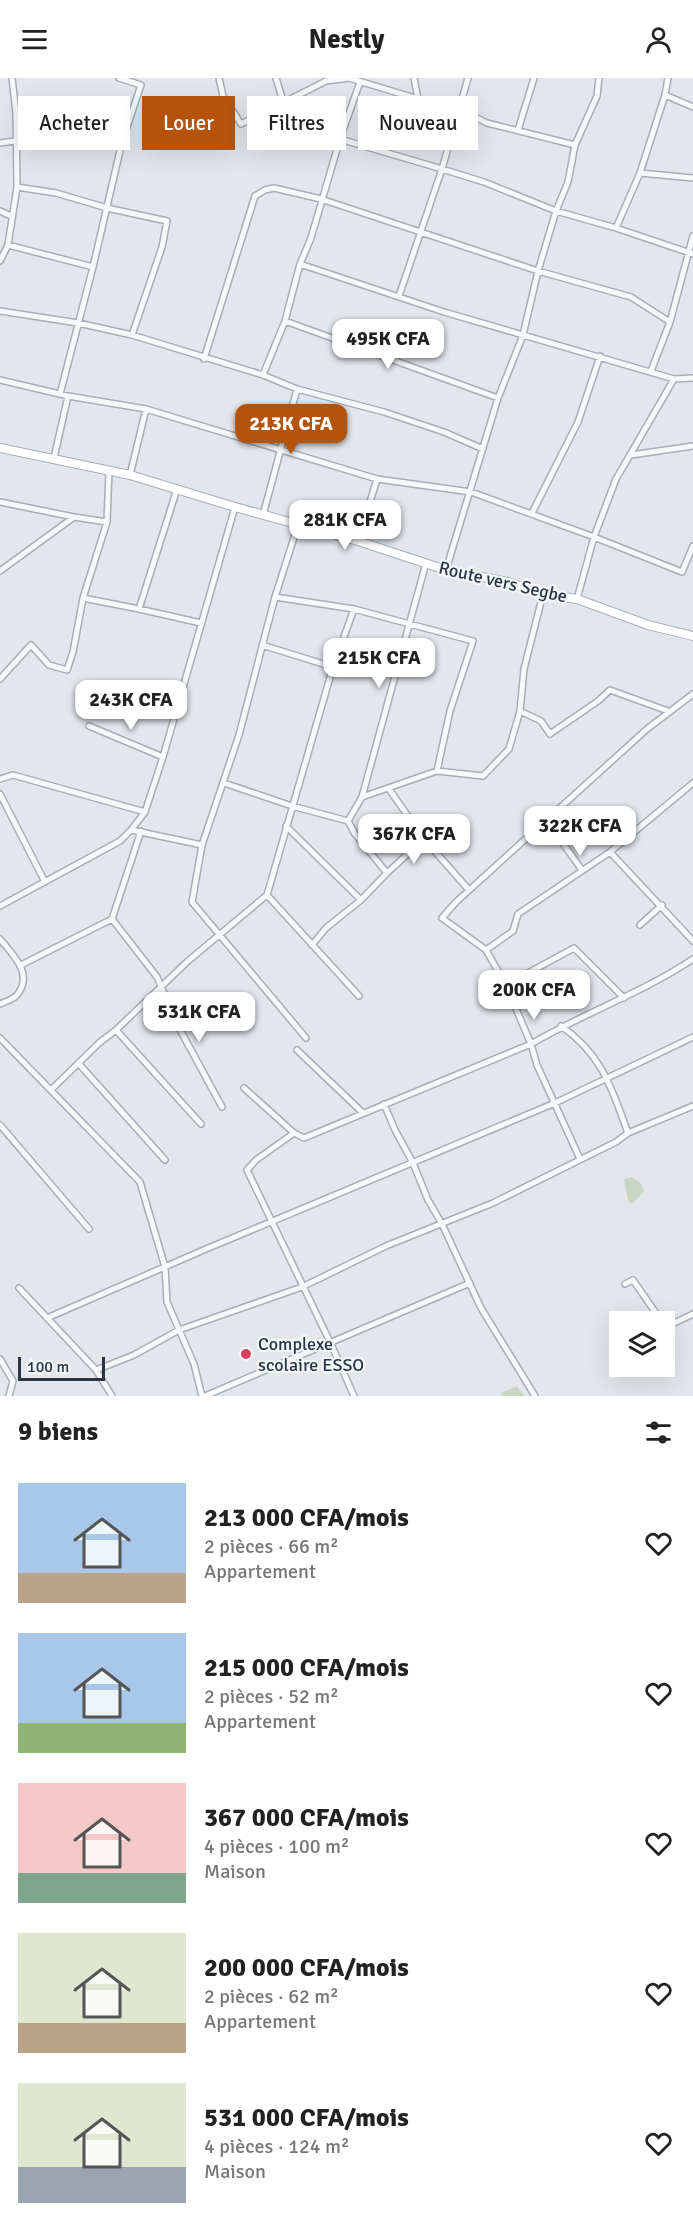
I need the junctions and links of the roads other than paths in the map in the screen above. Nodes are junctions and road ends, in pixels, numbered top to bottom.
1 (12, 78) edge
2 (119, 78) edge
3 (219, 78) edge
4 (276, 78) edge
5 (349, 78) edge
6 (414, 78) edge
7 (468, 78) edge
8 (534, 78) edge
9 (599, 78) edge
10 (668, 78) edge
11 (142, 81) edge
12 (360, 82) junction
13 (665, 95) junction
14 (282, 96) edge
15 (298, 96) edge
16 (408, 96) edge
17 (417, 96) edge
18 (464, 96) edge
19 (693, 108) edge
20 (130, 118) edge
21 (478, 118) edge
22 (247, 121) edge
23 (346, 122) edge
24 (518, 130) junction
25 (18, 138) edge
26 (15, 141) junction
27 (346, 141) edge
28 (0, 143) edge
29 (575, 145) junction
30 (120, 150) edge
31 (337, 150) edge
32 (448, 150) edge
33 (442, 169) junction
34 (640, 173) junction
35 (693, 178) edge
36 (17, 187) junction
37 (321, 199) junction
38 (107, 208) junction
39 (0, 211) edge
40 (556, 211) junction
41 (11, 216) junction
42 (616, 228) junction
43 (420, 232) junction
44 (693, 236) edge
45 (8, 245) junction
46 (690, 253) edge
47 (0, 261) edge
48 (300, 264) junction
49 (93, 267) junction
50 (538, 271) junction
51 (399, 296) junction
52 (0, 311) edge
53 (285, 321) junction
54 (670, 322) junction
55 (78, 323) junction
56 (132, 335) junction
57 (523, 335) junction
58 (600, 356) junction
59 (204, 359) junction
60 (651, 371) junction
61 (263, 375) junction
62 (693, 378) edge
63 (674, 379) junction
64 (0, 380) edge
65 (297, 388) junction
66 (60, 394) junction
67 (68, 396) junction
68 (498, 398) junction
69 (146, 409) junction
70 (693, 446) edge
71 (0, 448) edge
72 (483, 448) junction
73 (281, 450) junction
74 (631, 456) junction
75 (54, 458) junction
76 (109, 471) junction
77 (130, 475) junction
78 (377, 479) junction
79 (177, 489) junction
80 (471, 492) junction
81 (0, 502) edge
82 (235, 507) junction
83 (532, 513) junction
84 (263, 515) junction
85 (74, 517) junction
86 (106, 522) junction
87 (298, 525) junction
88 (594, 537) junction
89 (358, 541) junction
90 (693, 546) edge
91 (426, 563) junction
92 (446, 570) junction
93 (0, 571) edge
94 (543, 594) junction
95 (275, 597) junction
96 (83, 598) junction
97 (577, 599) junction
98 (139, 609) junction
99 (354, 609) junction
100 (201, 623) junction
101 (410, 624) junction
102 (693, 636) edge
103 (262, 645) junction
104 (333, 667) junction
105 (0, 679) edge
106 (693, 694) edge
107 (520, 711) junction
108 (668, 711) junction
109 (89, 726) dead end
110 (163, 758) junction
111 (437, 771) junction
112 (0, 779) edge
113 (224, 783) junction
114 (693, 783) edge
115 (389, 789) junction
116 (0, 794) edge
117 (362, 797) junction
118 (292, 806) junction
119 (145, 812) junction
120 (546, 820) junction
121 (348, 821) junction
122 (286, 826) junction
123 (131, 830) junction
124 (141, 831) junction
125 (424, 839) junction
126 (202, 845) junction
127 (610, 852) junction
128 (582, 870) junction
129 (387, 873) junction
130 (45, 882) junction
131 (469, 891) junction
132 (267, 895) junction
133 (362, 900) junction
134 (0, 906) edge
135 (662, 906) junction
136 (112, 919) junction
137 (640, 925) dead end
138 (219, 934) junction
139 (0, 939) edge
140 (693, 941) edge
141 (312, 945) junction
142 (486, 950) junction
143 (693, 959) edge
144 (21, 965) junction
145 (506, 985) junction
146 (160, 987) junction
147 (359, 996) dead end
148 (624, 998) junction
149 (0, 1004) edge
150 (561, 1026) junction
151 (116, 1030) junction
152 (693, 1037) edge
153 (0, 1038) edge
154 (306, 1038) dead end
155 (531, 1044) junction
156 (297, 1050) dead end
157 (79, 1064) junction
158 (608, 1077) junction
159 (244, 1088) dead end
160 (52, 1089) junction
161 (555, 1103) junction
162 (384, 1104) junction
163 (693, 1106) edge
164 (222, 1107) dead end
165 (363, 1113) junction
166 (201, 1124) dead end
167 (0, 1125) edge
168 (294, 1133) junction
169 (628, 1133) junction
170 (579, 1159) junction
171 (165, 1160) dead end
172 (413, 1163) junction
173 (273, 1221) junction
174 (442, 1224) junction
175 (89, 1229) dead end
176 (165, 1267) junction
177 (470, 1283) junction
178 (625, 1284) dead end
179 (302, 1287) junction
180 (19, 1288) dead end
181 (654, 1311) edge
182 (693, 1314) edge
183 (47, 1318) junction
184 (675, 1321) edge
185 (179, 1330) junction
186 (331, 1344) junction
187 (0, 1359) edge
188 (96, 1370) junction
189 (9, 1396) edge
190 (112, 1396) edge
191 (204, 1396) edge
192 (354, 1396) edge
193 (535, 1396) edge

1 - 26 street
2 - 11 street
3 - 22 street
4 - 14 street
5 - 12 street
5 - 15 street
6 - 17 street
7 - 18 street
8 - 24 street
9 - 29 street
10 - 13 street
11 - 20 street
12 - 16 street
12 - 23 street
13 - 19 street
13 - 34 street
21 - 24 street
24 - 29 street
25 - 26 street
26 - 28 street
26 - 36 street
27 - 33 street
29 - 40 street
30 - 38 street
31 - 37 street
32 - 33 street
33 - 40 street
33 - 43 street
34 - 35 street
34 - 42 street
36 - 38 street
36 - 41 street
37 - 43 street
37 - 48 street
37 - 59 street
38 - 49 street
38 - 56 street
39 - 41 street
40 - 42 street
40 - 50 street
41 - 45 street
42 - 46 street
43 - 50 street
43 - 51 street
44 - 46 street
45 - 47 street
45 - 49 street
46 - 54 street
48 - 51 street
48 - 53 street
49 - 55 street
50 - 54 street
50 - 57 street
51 - 57 street
52 - 55 street
53 - 61 street
53 - 68 street
54 - 60 street
55 - 56 street
55 - 66 street
56 - 59 street
57 - 58 street
57 - 68 street
58 - 60 street
58 - 83 street
59 - 61 street
60 - 63 street
61 - 65 street
62 - 63 street
63 - 74 street
64 - 66 street
65 - 72 street
65 - 73 street
66 - 67 street
67 - 69 street
67 - 75 street
68 - 72 street
69 - 73 street
69 - 77 street
70 - 74 street
71 - 75 main road, Route vers Segbe
72 - 80 street
73 - 78 street
73 - 84 street
74 - 88 street
75 - 76 main road, Route vers Segbe
76 - 77 main road, Route vers Segbe
76 - 86 street
77 - 79 main road, Route vers Segbe
78 - 80 street
78 - 89 street
79 - 82 main road, Route vers Segbe
79 - 98 street
80 - 83 street
80 - 92 street
81 - 85 street
82 - 84 main road, Route vers Segbe
82 - 100 street
83 - 88 street
84 - 87 main road, Route vers Segbe
85 - 86 street
85 - 93 street
86 - 96 street
87 - 89 main road, Route vers Segbe
87 - 95 street
88 - 90 street
88 - 97 street
89 - 91 main road, Route vers Segbe
91 - 92 main road, Route vers Segbe
91 - 101 street
92 - 94 main road, Route vers Segbe
94 - 97 main road, Route vers Segbe
94 - 107 street
95 - 99 street
95 - 103 street
96 - 98 street
96 - 105 street
97 - 102 main road, Route vers Segbe
98 - 100 street
99 - 101 street
99 - 104 street
100 - 110 street
101 - 111 street
101 - 117 street
103 - 104 street
103 - 113 street
104 - 118 street
106 - 108 street
107 - 108 street
107 - 111 street
108 - 120 street
109 - 110 street
110 - 119 street
111 - 115 street
112 - 119 street
113 - 118 street
113 - 126 street
114 - 127 street
115 - 117 street
115 - 125 street
116 - 130 street
117 - 121 street
118 - 121 street
118 - 122 street
119 - 123 street
120 - 128 street
120 - 131 street
121 - 129 street
122 - 132 street
122 - 133 street
123 - 124 street
123 - 130 street
124 - 126 street
124 - 136 street
125 - 129 street
125 - 131 street
126 - 138 street
127 - 128 street
127 - 135 street
128 - 142 street
129 - 133 street
130 - 134 street
131 - 142 street
132 - 138 street
132 - 141 street
133 - 141 street
135 - 137 street
135 - 140 street
136 - 144 street
136 - 146 street
138 - 146 street
138 - 154 street
139 - 144 street
141 - 147 street
142 - 145 street
143 - 148 street
144 - 149 street
145 - 148 street
145 - 155 street
146 - 151 street
146 - 164 street
148 - 150 street
150 - 155 street
150 - 158 street
151 - 157 street
151 - 166 street
152 - 158 street
153 - 160 street
155 - 161 street
155 - 162 street
156 - 165 street
157 - 160 street
157 - 171 street
158 - 161 street
158 - 169 street
159 - 168 street
160 - 176 street
161 - 170 street
161 - 172 street
162 - 165 street
162 - 172 street
163 - 169 street
165 - 168 street
167 - 175 street
168 - 173 street
169 - 170 street
170 - 174 street
172 - 173 street
172 - 174 street
173 - 176 street
173 - 179 street
174 - 177 street
174 - 179 street
176 - 183 street
176 - 185 street
177 - 186 street
177 - 193 street
178 - 181 street
179 - 185 street
179 - 186 street
180 - 183 street
182 - 184 street
183 - 188 street
185 - 188 street
185 - 191 street
186 - 191 street
186 - 192 street
187 - 189 street
188 - 190 street

